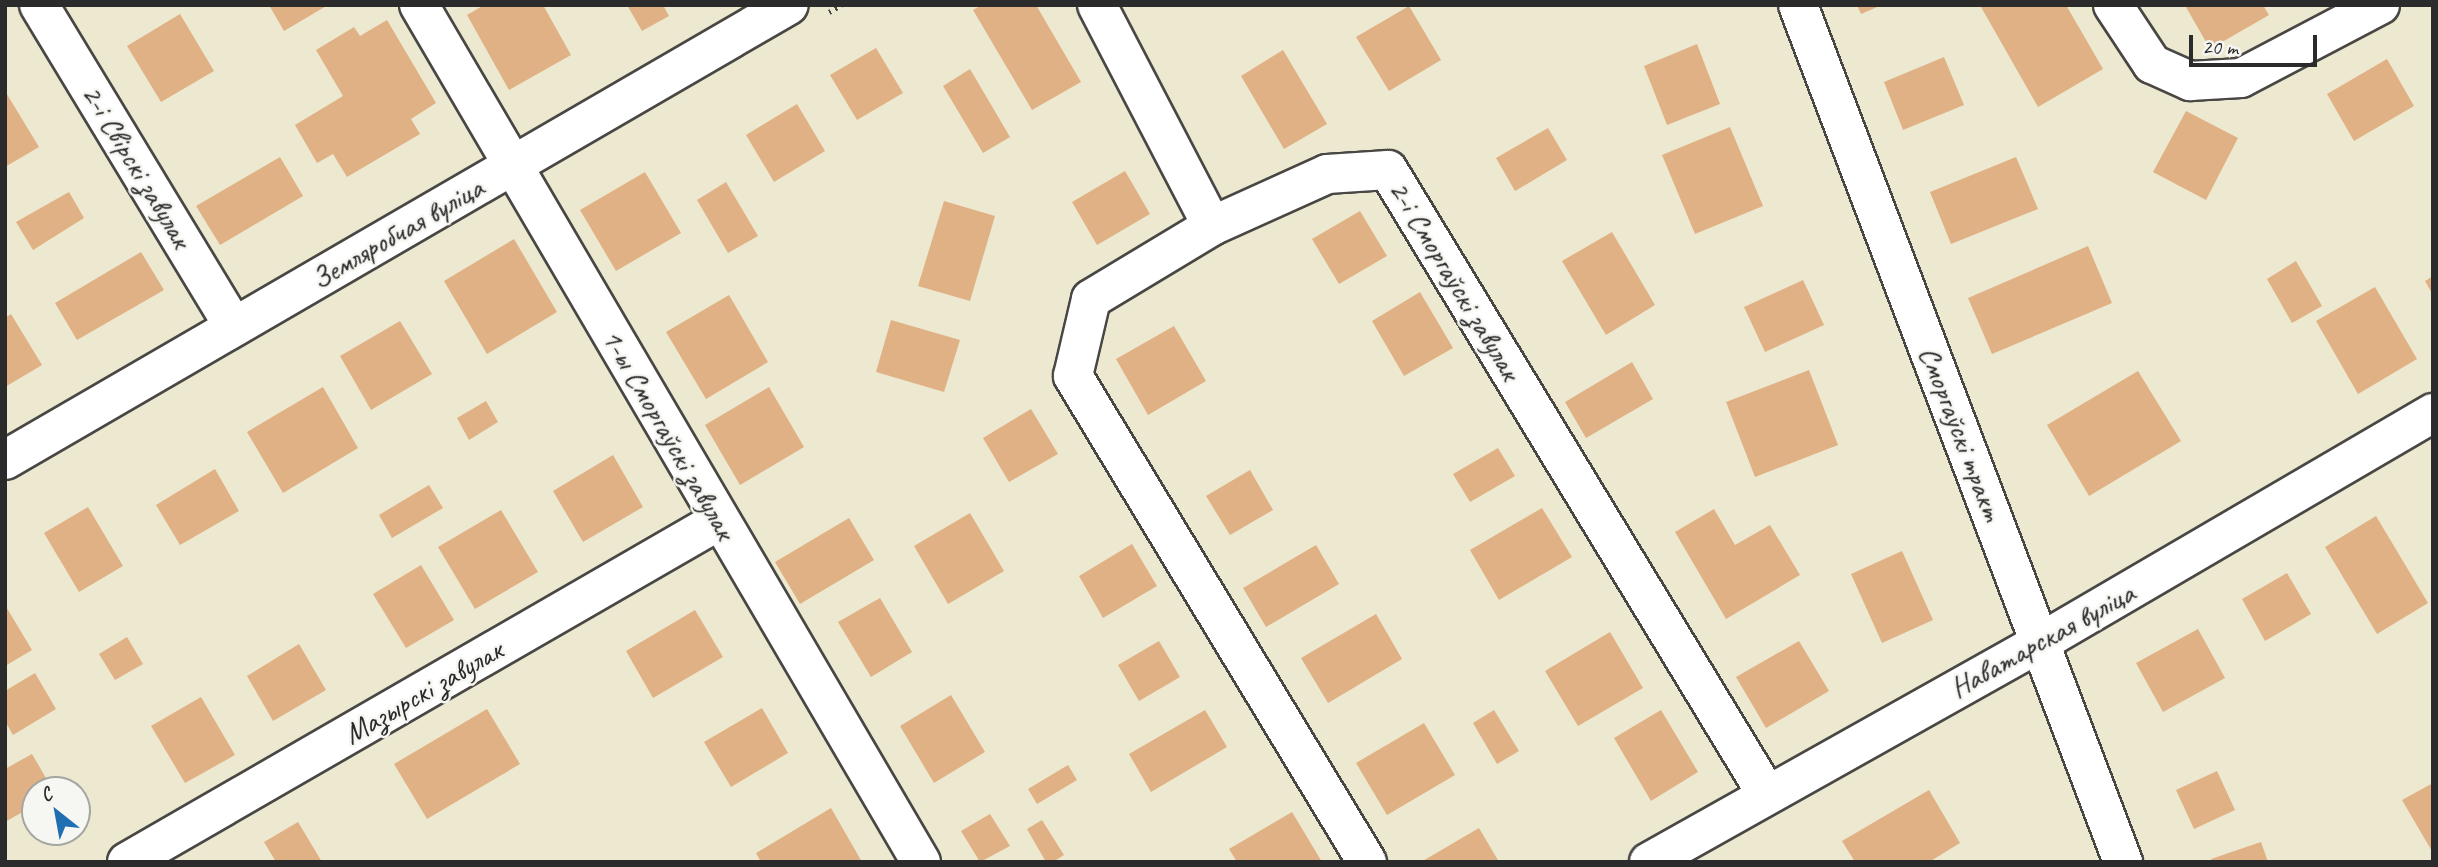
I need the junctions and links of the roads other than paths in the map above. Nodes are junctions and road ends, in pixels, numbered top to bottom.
1 (40, 5) edge
2 (419, 5) edge
3 (789, 5) edge
4 (1097, 5) edge
5 (1798, 5) edge
6 (2113, 5) edge
7 (2380, 5) edge
8 (513, 166) junction
9 (1212, 226) junction
10 (234, 327) junction
11 (2433, 413) edge
12 (5, 460) edge
13 (718, 521) junction
14 (2041, 642) junction
15 (1766, 793) junction
16 (127, 862) edge
17 (921, 862) edge
18 (1367, 862) edge
19 (1649, 862) edge
20 (2123, 862) edge

1 - 10 street, 2-і Свірскі завулак
2 - 8 street, 1-ы Сморгаўскі завулак
3 - 8 street, Земляробчая вуліца
4 - 9 street
5 - 14 street, Сморгаўскі тракт
6 - 7 street
8 - 10 street, Земляробчая вуліца
8 - 13 street, 1-ы Сморгаўскі завулак
9 - 15 street, 2-і Сморгаўскі завулак
9 - 18 street, 2-і Сморгаўскі завулак
10 - 12 street, Земляробчая вуліца
11 - 14 street, Наватарская вуліца
13 - 16 street, Мазырскі завулак
13 - 17 street, 1-ы Сморгаўскі завулак
14 - 15 street, Наватарская вуліца
14 - 20 street, Сморгаўскі тракт
15 - 19 street, Наватарская вуліца

